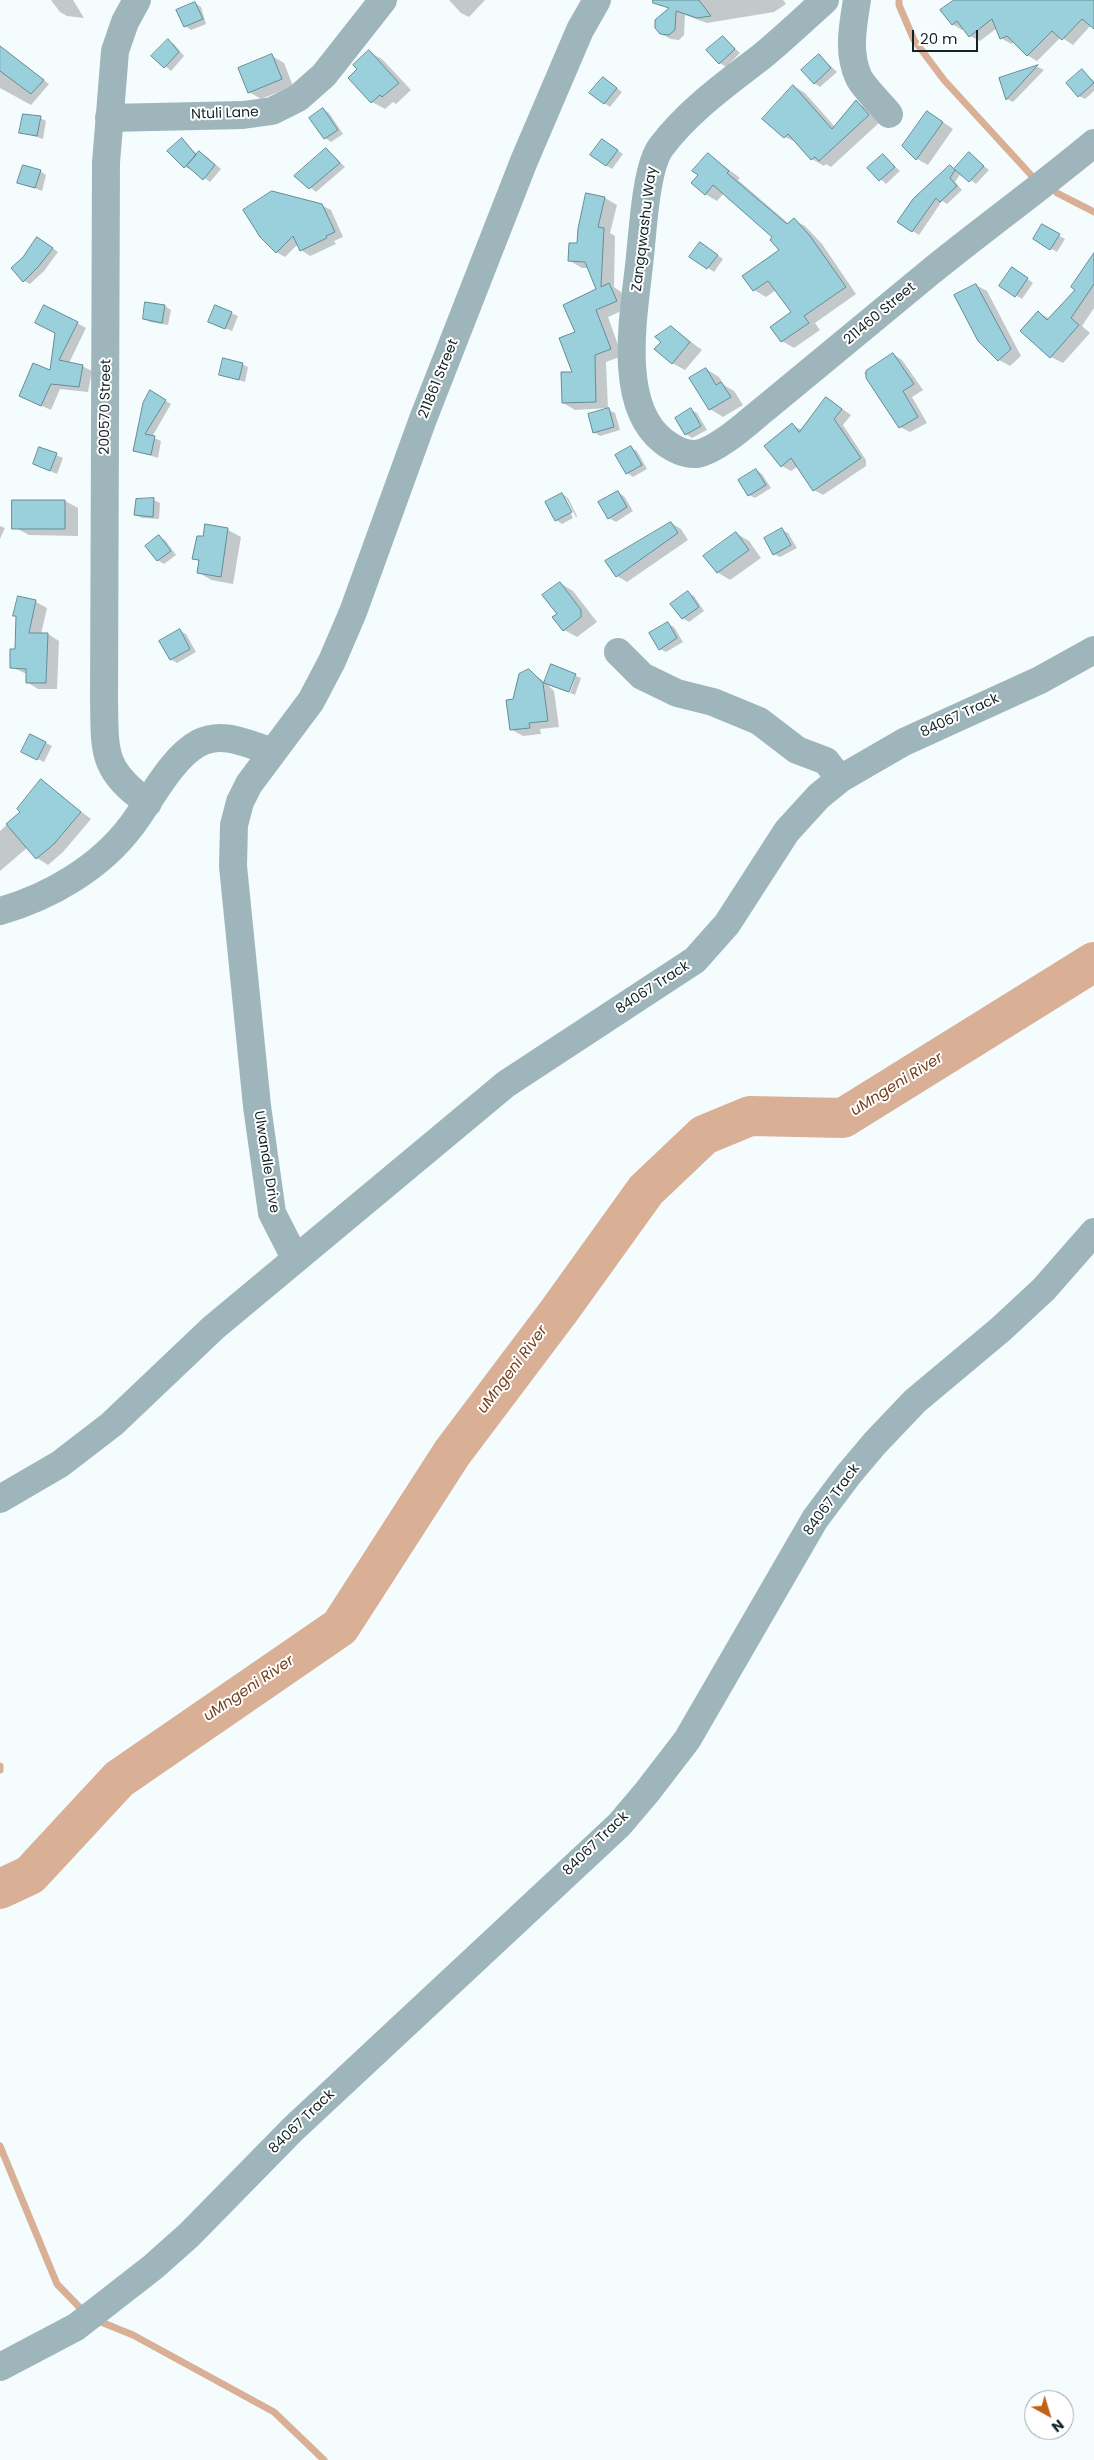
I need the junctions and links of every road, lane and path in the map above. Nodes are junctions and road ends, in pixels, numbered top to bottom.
1 (137, 0) edge
2 (383, 0) edge
3 (597, 0) edge
4 (825, 0) edge
5 (857, 0) edge
6 (889, 114) dead end
7 (109, 118) junction
8 (1094, 143) edge
9 (658, 437) joint
10 (1094, 650) edge
11 (618, 652) dead end
12 (273, 752) junction
13 (840, 779) junction
14 (148, 803) junction
15 (0, 911) edge
16 (1094, 1232) edge
17 (295, 1258) junction
18 (0, 1499) edge
19 (0, 2367) edge

1 - 7 street, 200570 Street
2 - 7 street, Ntuli Lane
3 - 12 street, 211861 Street
4 - 9 street, Zangqwashu Way
5 - 6 street
7 - 14 street, 200570 Street
8 - 9 street, 211460 Street
10 - 13 street, 84067 Track
11 - 13 street
12 - 14 street
12 - 17 street, Ulwandle Drive
13 - 17 street, 84067 Track
14 - 15 street
16 - 19 street, 84067 Track
17 - 18 street

